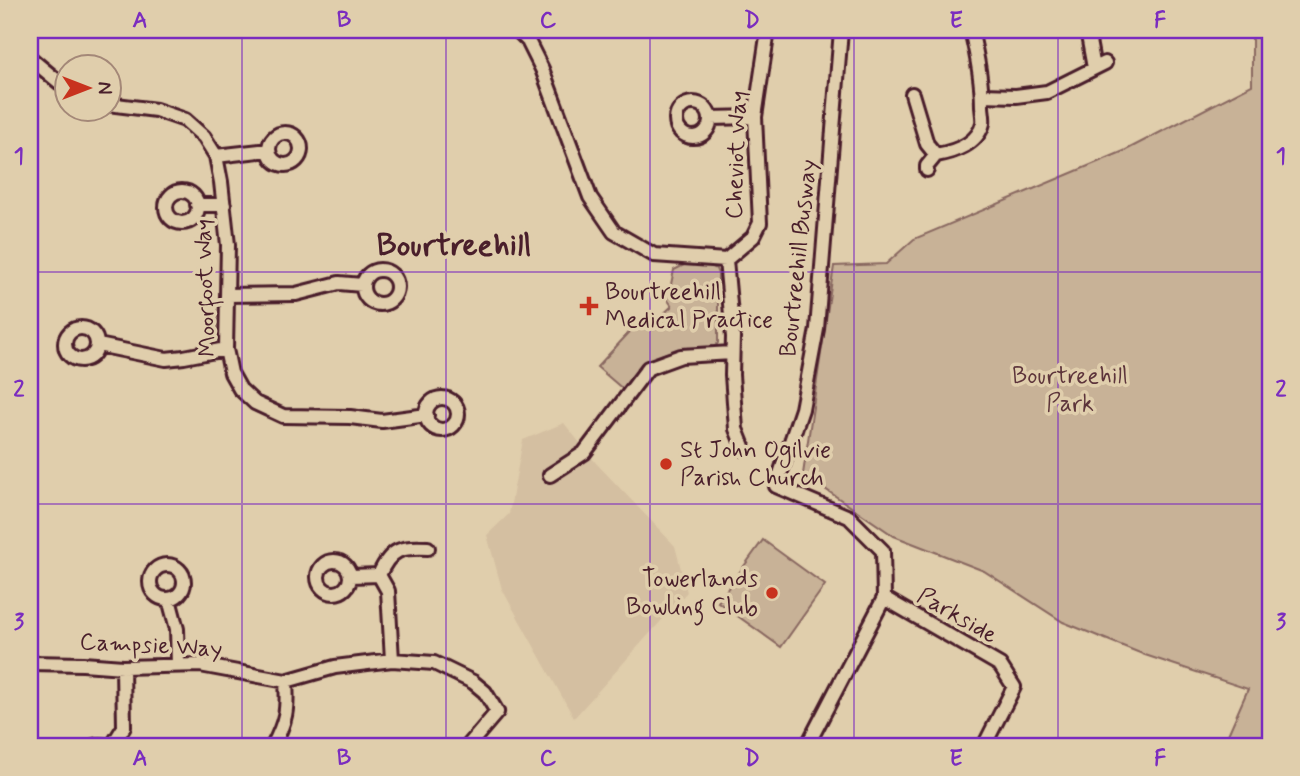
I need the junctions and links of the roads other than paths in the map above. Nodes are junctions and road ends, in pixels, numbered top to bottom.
1 (517, 30) edge
2 (768, 30) edge
3 (841, 30) edge
4 (971, 30) edge
5 (1087, 30) edge
6 (30, 58) edge
7 (52, 76) edge
8 (912, 94) dead end
9 (982, 95) junction
10 (122, 106) edge
11 (755, 117) junction
12 (710, 118) dead end
13 (269, 150) dead end
14 (936, 155) junction
15 (216, 156) junction
16 (927, 170) dead end
17 (197, 205) dead end
18 (224, 205) junction
19 (726, 260) junction
20 (362, 285) dead end
21 (227, 295) junction
22 (97, 345) dead end
23 (226, 349) junction
24 (732, 353) junction
25 (427, 415) dead end
26 (744, 449) dead end
27 (550, 475) dead end
28 (428, 548) dead end
29 (379, 575) junction
30 (351, 576) dead end
31 (884, 598) junction
32 (169, 599) dead end
33 (392, 660) junction
34 (30, 663) edge
35 (178, 665) junction
36 (122, 667) junction
37 (286, 681) junction
38 (94, 746) edge
39 (110, 746) edge
40 (273, 746) edge
41 (468, 746) edge
42 (807, 746) edge
43 (984, 746) edge

1 - 19 street
2 - 11 street, Cheviot Way
3 - 31 street, Bourtreehill Busway
4 - 9 street
5 - 9 street
6 - 7 street
8 - 14 street
9 - 14 street
10 - 15 street, Moorfoot Way
11 - 12 street
11 - 19 street, Cheviot Way
13 - 15 street
14 - 16 street
15 - 18 street, Moorfoot Way
17 - 18 street
18 - 21 street, Moorfoot Way
19 - 24 street
20 - 21 street
21 - 23 street, Moorfoot Way
22 - 23 street
23 - 25 street, Moorfoot Way
24 - 26 street
24 - 27 street
28 - 29 street
29 - 30 street
29 - 33 street
31 - 42 street
31 - 43 street, Parkside
32 - 35 street
33 - 37 street, Campsie Way
33 - 41 street, Campsie Way
34 - 36 street, Campsie Way
35 - 36 street, Campsie Way
35 - 37 street, Campsie Way
36 - 39 street
37 - 40 street
38 - 39 street

